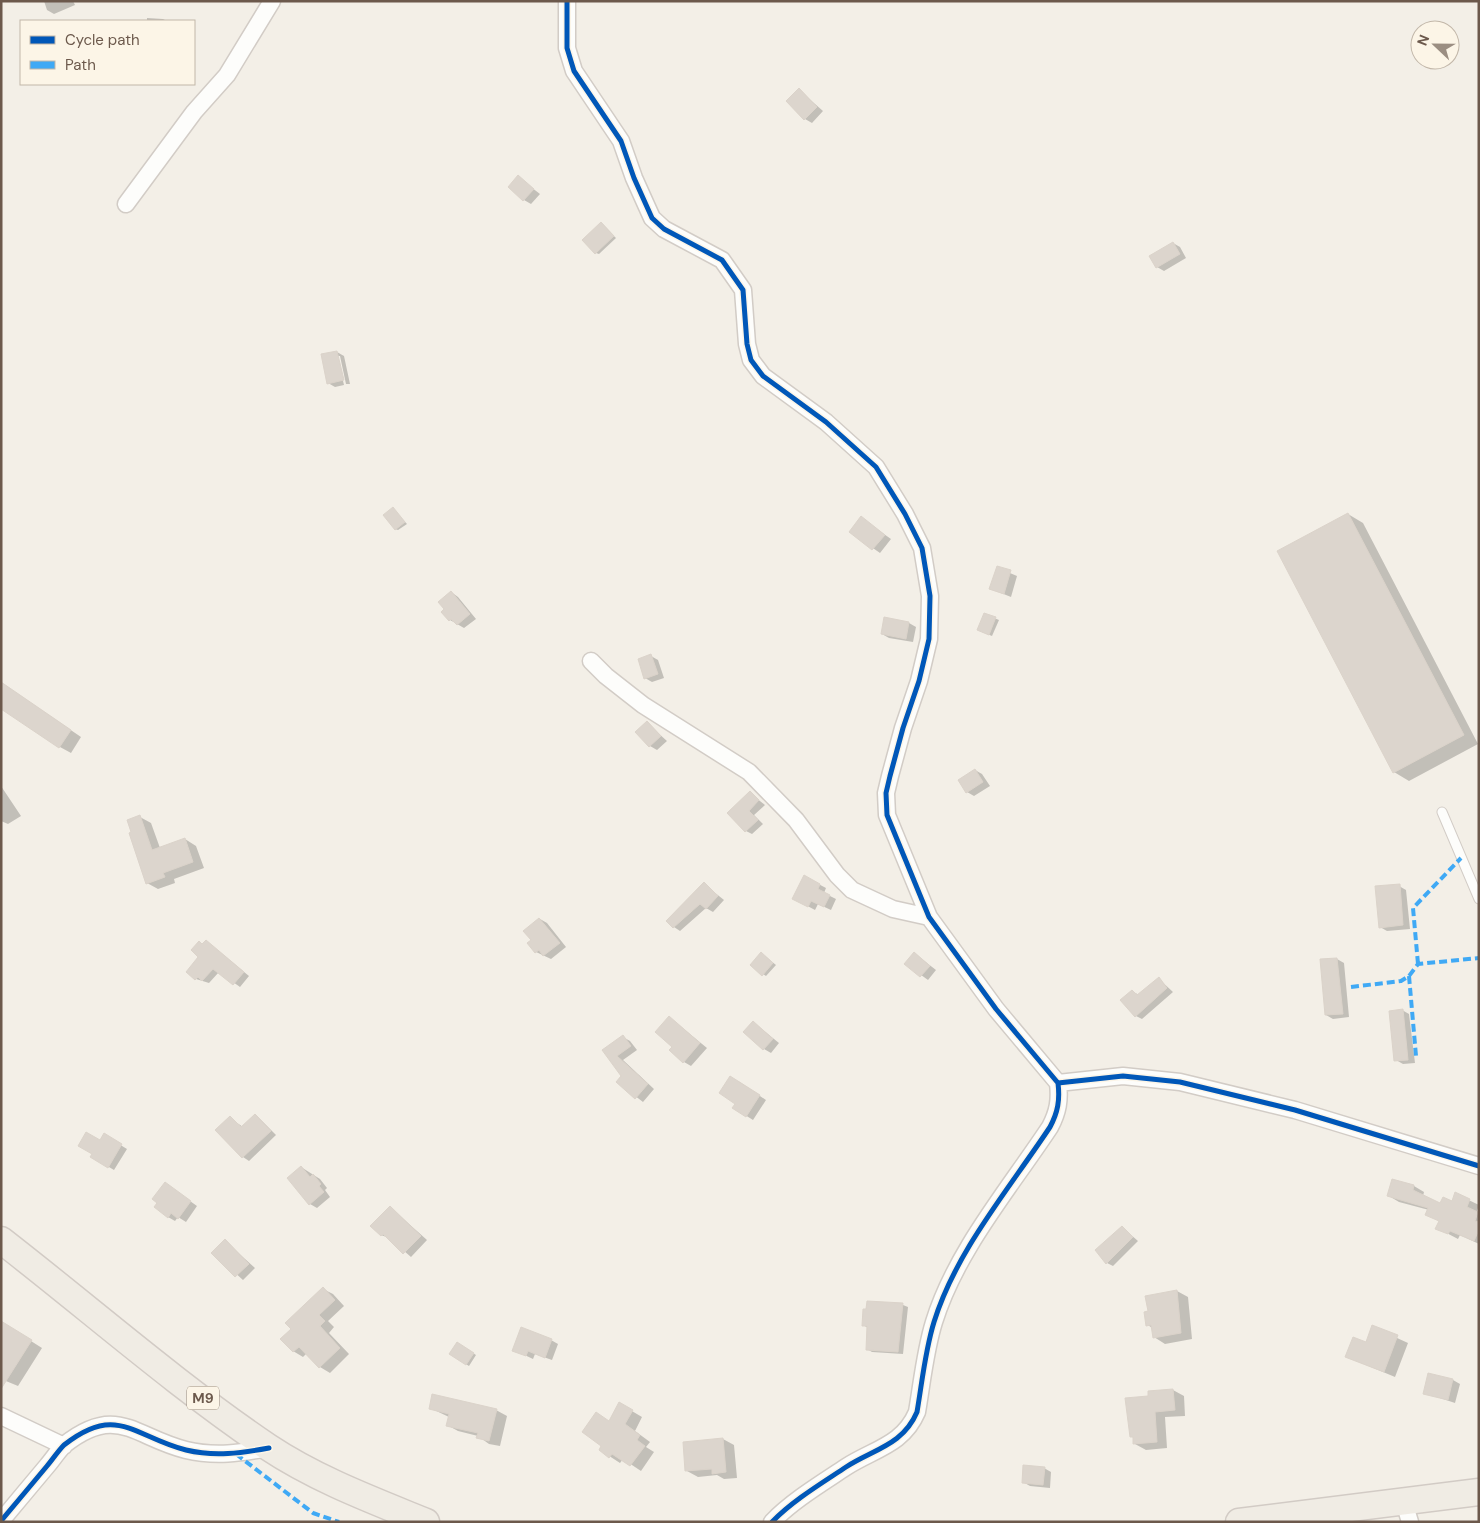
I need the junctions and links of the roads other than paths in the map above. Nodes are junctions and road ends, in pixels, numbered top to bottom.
1 (272, 1) edge
2 (567, 1) edge
3 (126, 204) dead end
4 (591, 661) dead end
5 (1442, 812) dead end
6 (1479, 899) edge
7 (929, 917) junction
8 (1058, 1082) junction
9 (1479, 1166) edge
10 (1, 1240) edge
11 (1, 1416) edge
12 (64, 1446) junction
13 (269, 1448) junction
14 (1479, 1492) edge
15 (1407, 1512) edge
16 (1, 1522) edge
17 (426, 1522) edge
18 (772, 1522) edge
19 (1239, 1522) edge

1 - 3 street
2 - 7 street
4 - 7 street
5 - 6 lane
7 - 8 street
8 - 9 street
8 - 18 street
10 - 13 main road, M9
11 - 12 street
12 - 13 street
12 - 16 street
13 - 17 main road, M9
14 - 15 main road
15 - 19 main road

